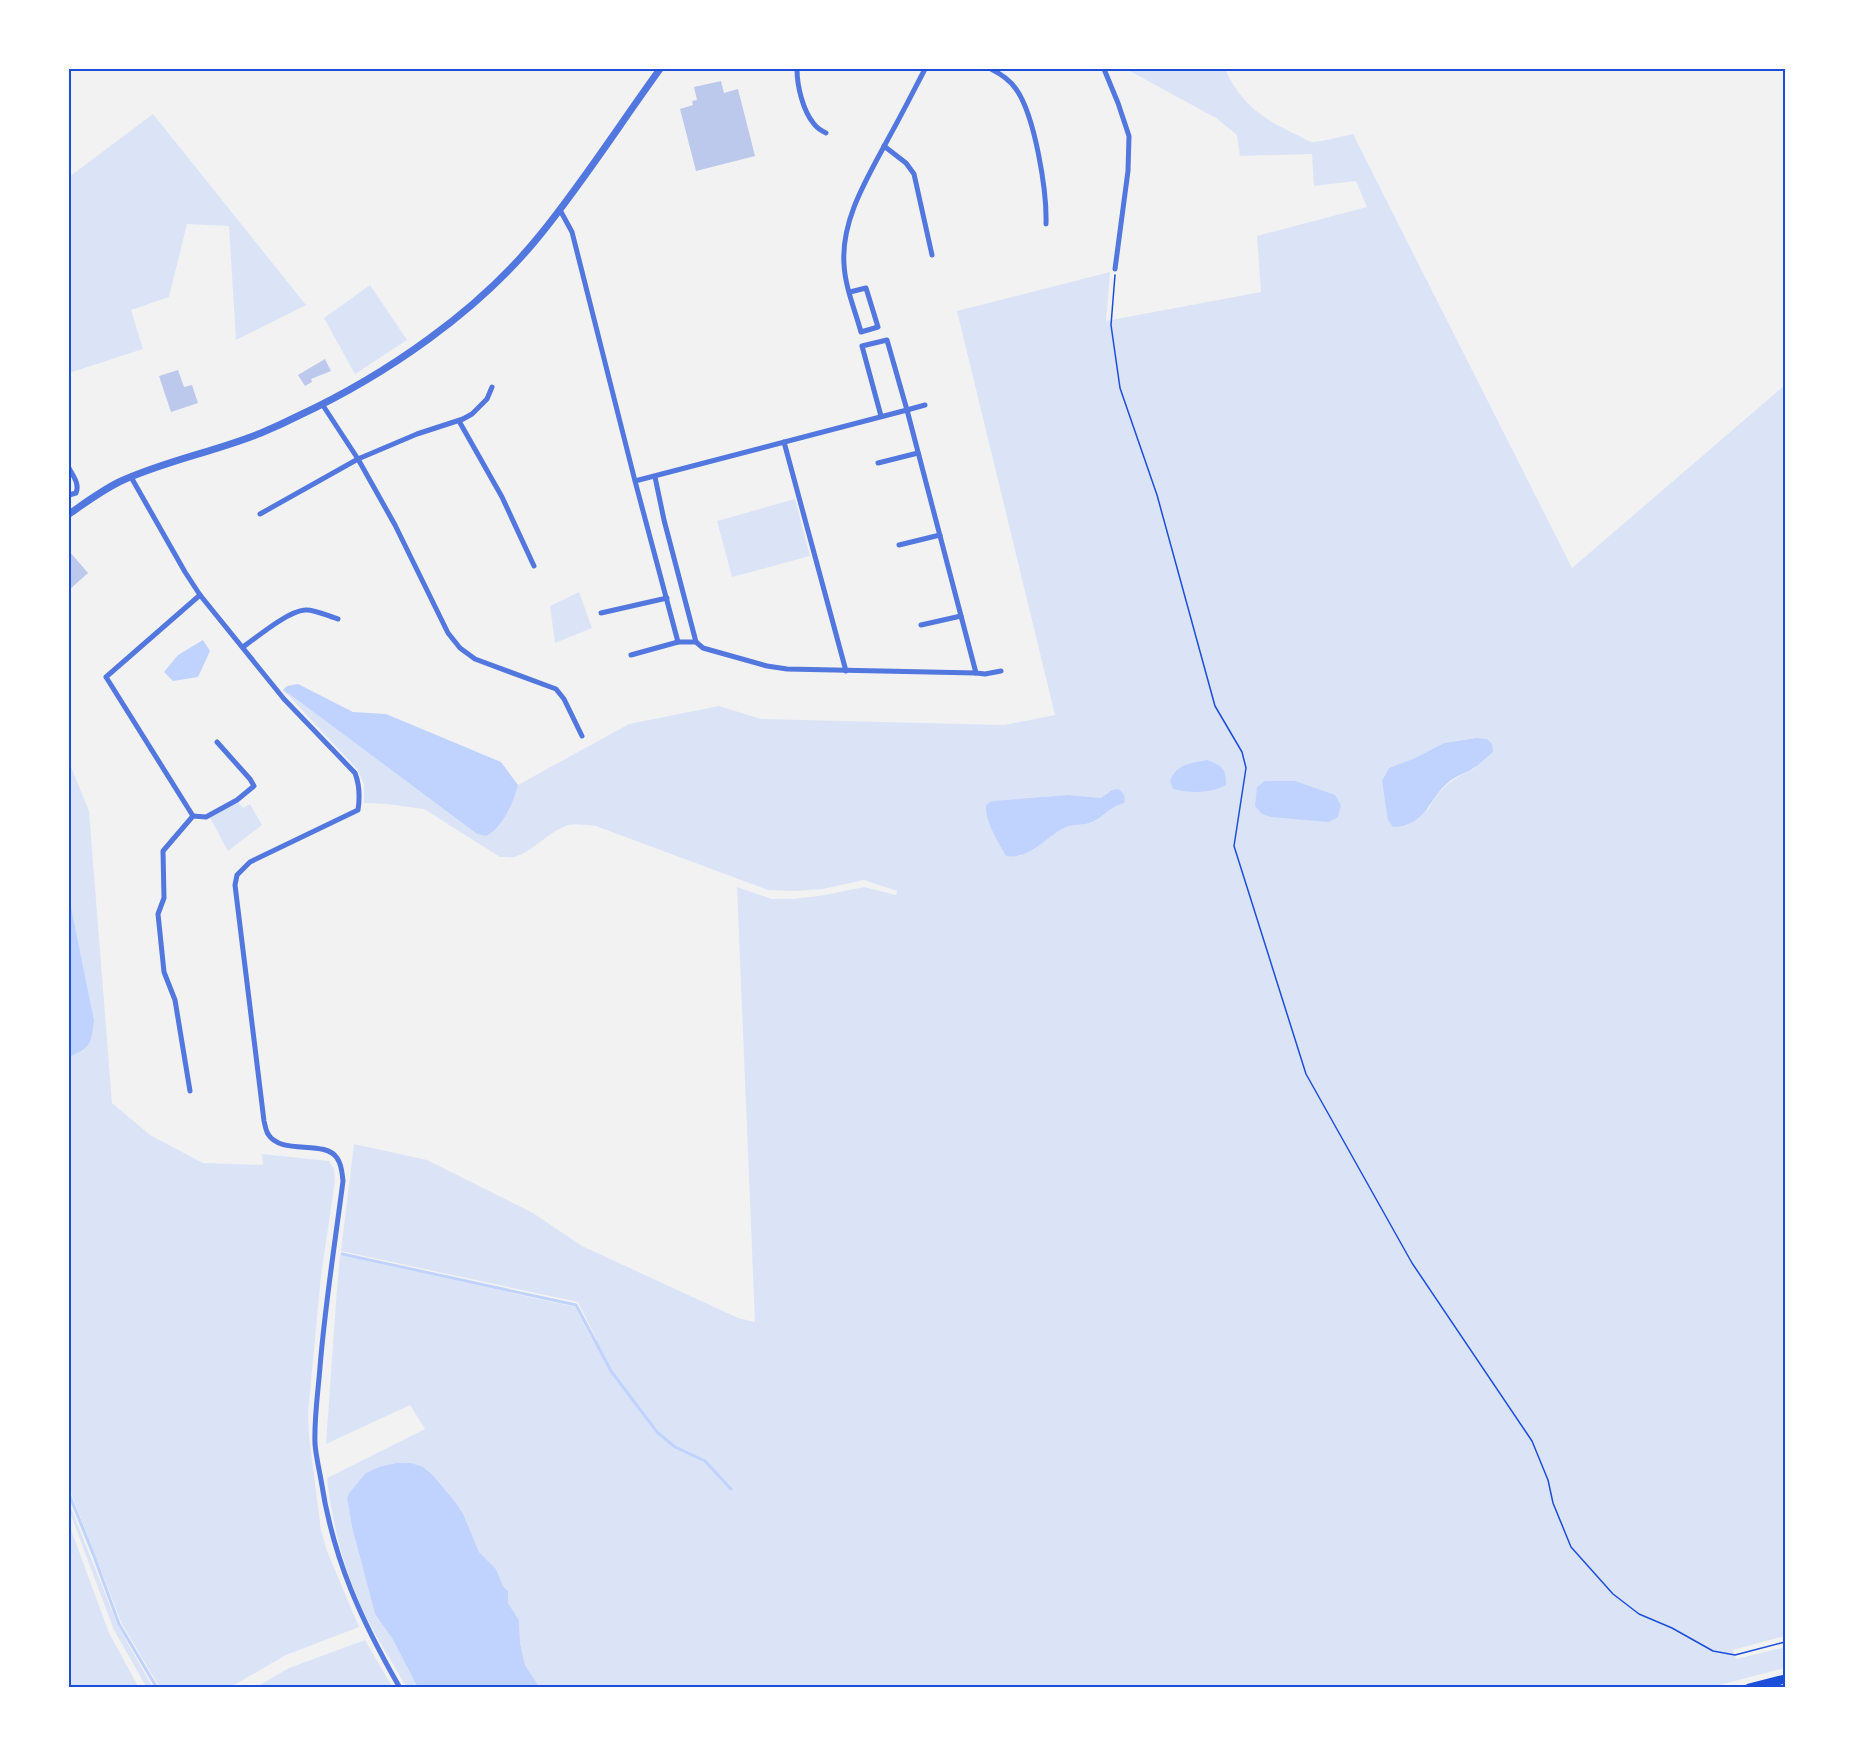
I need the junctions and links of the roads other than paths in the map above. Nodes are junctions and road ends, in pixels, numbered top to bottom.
1 (660, 69) edge
2 (797, 69) edge
3 (925, 69) edge
4 (991, 69) edge
5 (1104, 69) edge
6 (826, 134) dead end
7 (884, 146) junction
8 (560, 210) junction
9 (1046, 224) dead end
10 (932, 255) dead end
11 (1115, 269) road end
12 (850, 292) junction
13 (492, 387) dead end
14 (322, 404) junction
15 (925, 405) dead end
16 (907, 410) junction
17 (881, 416) junction
18 (459, 421) junction
19 (784, 442) junction
20 (918, 453) junction
21 (358, 459) junction
22 (878, 464) dead end
23 (69, 468) edge
24 (131, 477) junction
25 (655, 477) junction
26 (635, 481) junction
27 (69, 495) edge
28 (69, 514) edge
29 (260, 514) dead end
30 (940, 535) junction
31 (899, 545) dead end
32 (534, 566) dead end
33 (200, 595) junction
34 (667, 598) junction
35 (602, 613) dead end
36 (961, 616) junction
37 (338, 619) dead end
38 (921, 625) dead end
39 (678, 642) junction
40 (696, 642) junction
41 (243, 647) junction
42 (631, 655) dead end
43 (846, 671) junction
44 (1001, 671) dead end
45 (976, 673) junction
46 (582, 736) dead end
47 (217, 742) dead end
48 (193, 816) junction
49 (190, 1090) dead end
50 (1785, 1679) edge
51 (400, 1688) edge
52 (1749, 1688) edge

1 - 8 street
2 - 6 street
3 - 7 street
4 - 9 street
5 - 11 street
7 - 10 street
7 - 12 street
8 - 14 street
8 - 26 street
12 - 12 street
13 - 18 street
14 - 21 street
14 - 24 street
15 - 16 street
16 - 17 street
16 - 17 street
16 - 20 street
17 - 19 street
18 - 21 street
18 - 32 street
19 - 25 street
19 - 43 street
20 - 22 street
20 - 30 street
21 - 29 street
21 - 46 street
23 - 27 street
24 - 28 street
24 - 33 street
25 - 26 street
25 - 40 street
26 - 34 street
30 - 31 street
30 - 36 street
33 - 41 street
33 - 48 street
34 - 35 street
34 - 39 street
36 - 38 street
36 - 45 street
37 - 41 street
39 - 40 street
39 - 42 street
40 - 43 street
41 - 51 street
43 - 45 street
44 - 45 street
47 - 48 street
48 - 49 street
50 - 52 highway

